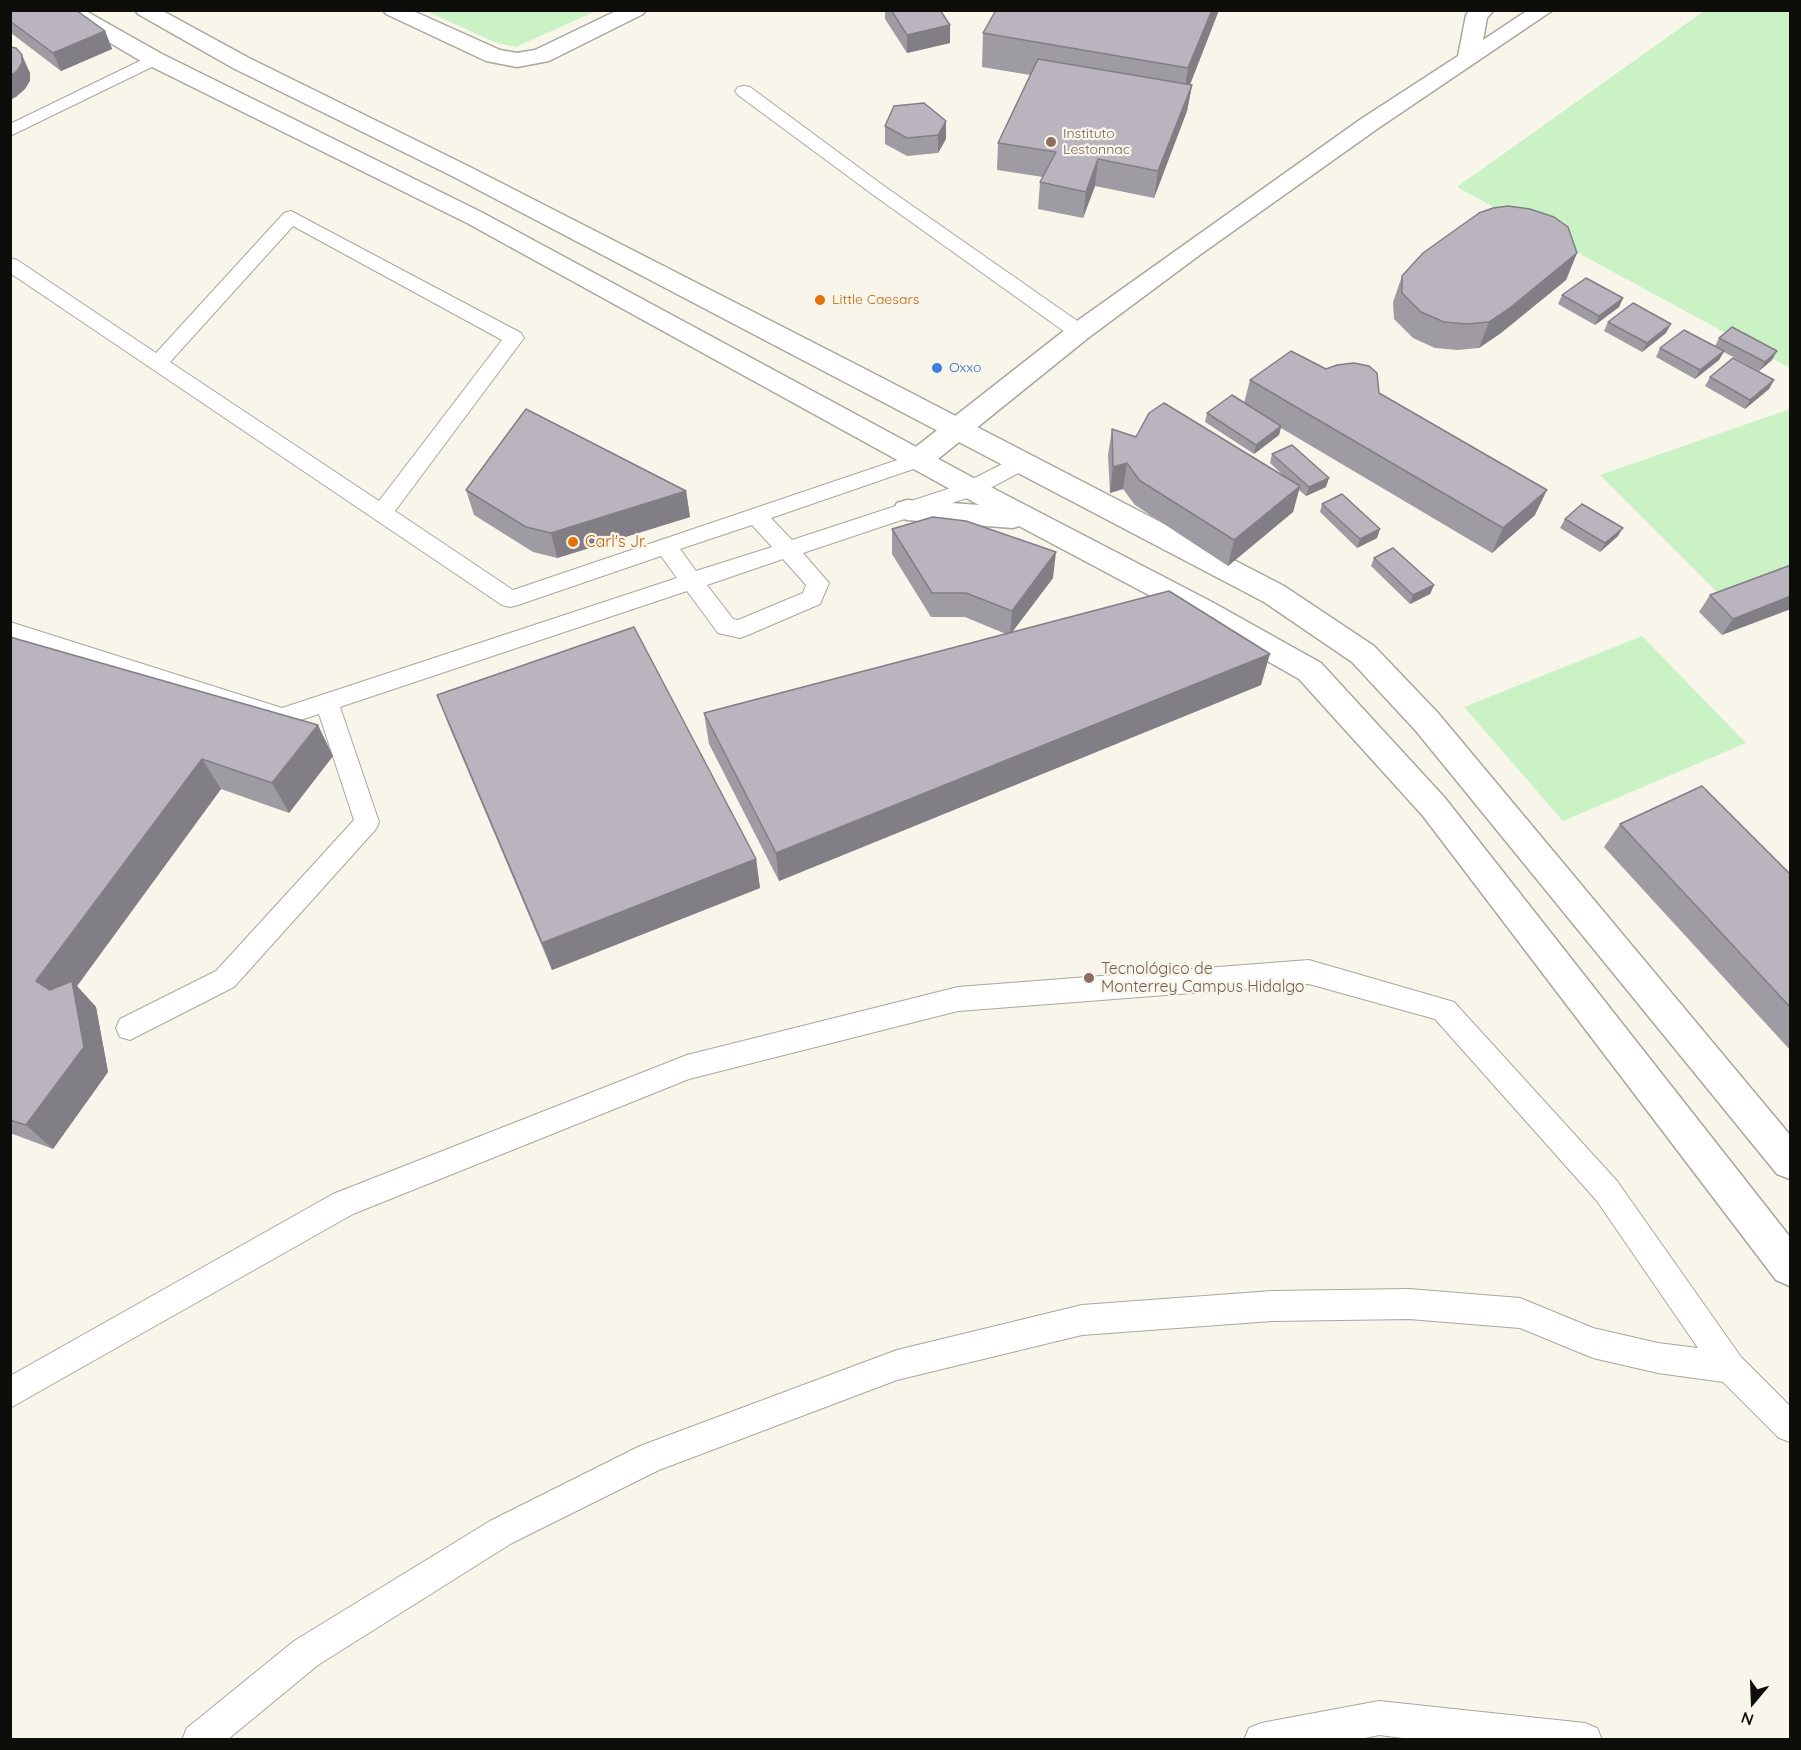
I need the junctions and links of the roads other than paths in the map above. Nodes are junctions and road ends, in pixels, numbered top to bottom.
1 (68, 10) edge
2 (145, 10) edge
3 (393, 10) edge
4 (636, 10) edge
5 (1484, 10) edge
6 (1544, 10) edge
7 (154, 59) junction
8 (1468, 60) junction
9 (744, 91) dead end
10 (10, 131) edge
11 (10, 264) edge
12 (1078, 332) junction
13 (158, 363) junction
14 (958, 430) junction
15 (918, 460) junction
16 (1021, 463) junction
17 (971, 489) junction
18 (907, 510) junction
19 (382, 513) junction
20 (756, 515) junction
21 (1029, 519) junction
22 (664, 546) junction
23 (788, 549) junction
24 (690, 582) junction
25 (510, 598) junction
26 (10, 630) edge
27 (546, 630) junction
28 (327, 702) junction
29 (130, 1028) dead end
30 (1791, 1162) edge
31 (1791, 1267) edge
32 (1730, 1368) junction
33 (10, 1393) edge
34 (1791, 1427) edge
35 (199, 1740) edge
36 (1261, 1740) edge
37 (1585, 1740) edge

1 - 7 street
2 - 14 street
3 - 4 street
5 - 8 street
6 - 8 street
7 - 10 lane
7 - 15 street
8 - 12 street
9 - 12 lane
11 - 13 lane
12 - 14 street
13 - 19 lane
13 - 19 lane
14 - 15 street
14 - 16 street
15 - 17 street
15 - 20 lane
16 - 17 lane
16 - 30 street
17 - 18 lane
17 - 21 street
18 - 21 street
18 - 23 lane
19 - 25 lane
20 - 22 lane
20 - 23 lane
21 - 31 street
22 - 24 lane
22 - 25 lane
23 - 24 lane
23 - 24 lane
24 - 27 lane
25 - 27 lane
26 - 28 lane
27 - 28 lane
28 - 29 lane
32 - 33 lane
32 - 34 lane
32 - 35 lane
36 - 37 lane

